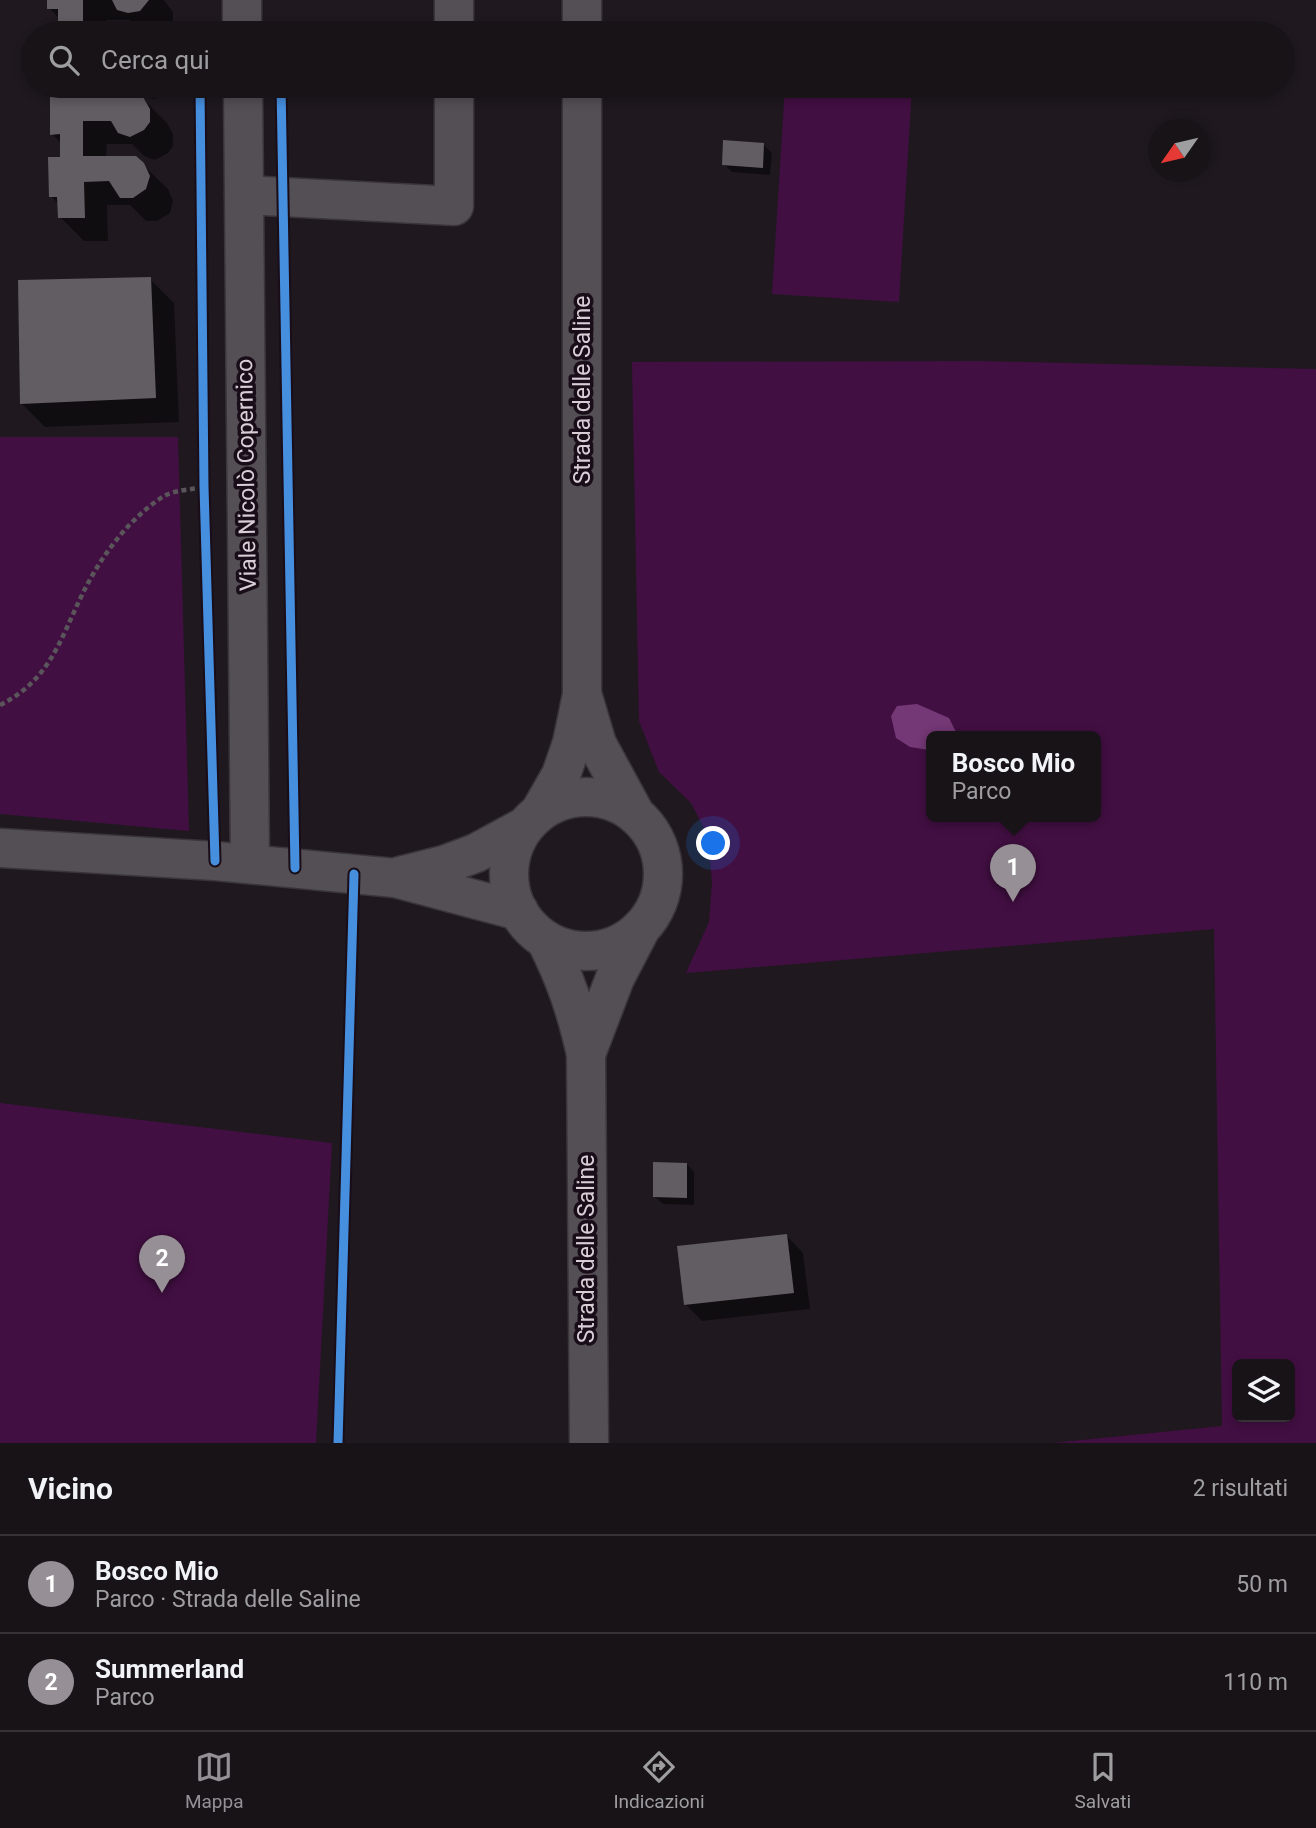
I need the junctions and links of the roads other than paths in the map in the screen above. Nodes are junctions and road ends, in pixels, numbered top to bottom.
1 (242, 0) edge
2 (454, 0) edge
3 (582, 0) edge
4 (242, 21) edge
5 (454, 21) edge
6 (582, 21) edge
7 (243, 98) edge
8 (454, 98) edge
9 (582, 98) edge
10 (244, 195) junction
11 (582, 695) junction
12 (635, 814) junction
13 (532, 819) junction
14 (0, 848) edge
15 (250, 864) junction
16 (394, 878) junction
17 (519, 911) junction
18 (641, 928) junction
19 (545, 940) junction
20 (586, 1054) junction
21 (589, 1443) edge

1 - 4 street
2 - 5 street
3 - 6 street
7 - 10 street, Viale Nicolò Copernico
8 - 10 street
9 - 11 street, Strada delle Saline
10 - 15 street, Viale Nicolò Copernico
11 - 12 street, Strada delle Saline
11 - 13 street, Strada delle Saline
12 - 13 street
12 - 18 street, Strada delle Saline
13 - 16 street
13 - 17 street, Strada delle Saline
14 - 15 street
15 - 16 street
16 - 17 street
17 - 19 street, Strada delle Saline
18 - 19 street, Strada delle Saline
18 - 20 street, Strada delle Saline
19 - 20 street, Strada delle Saline
20 - 21 street, Strada delle Saline

